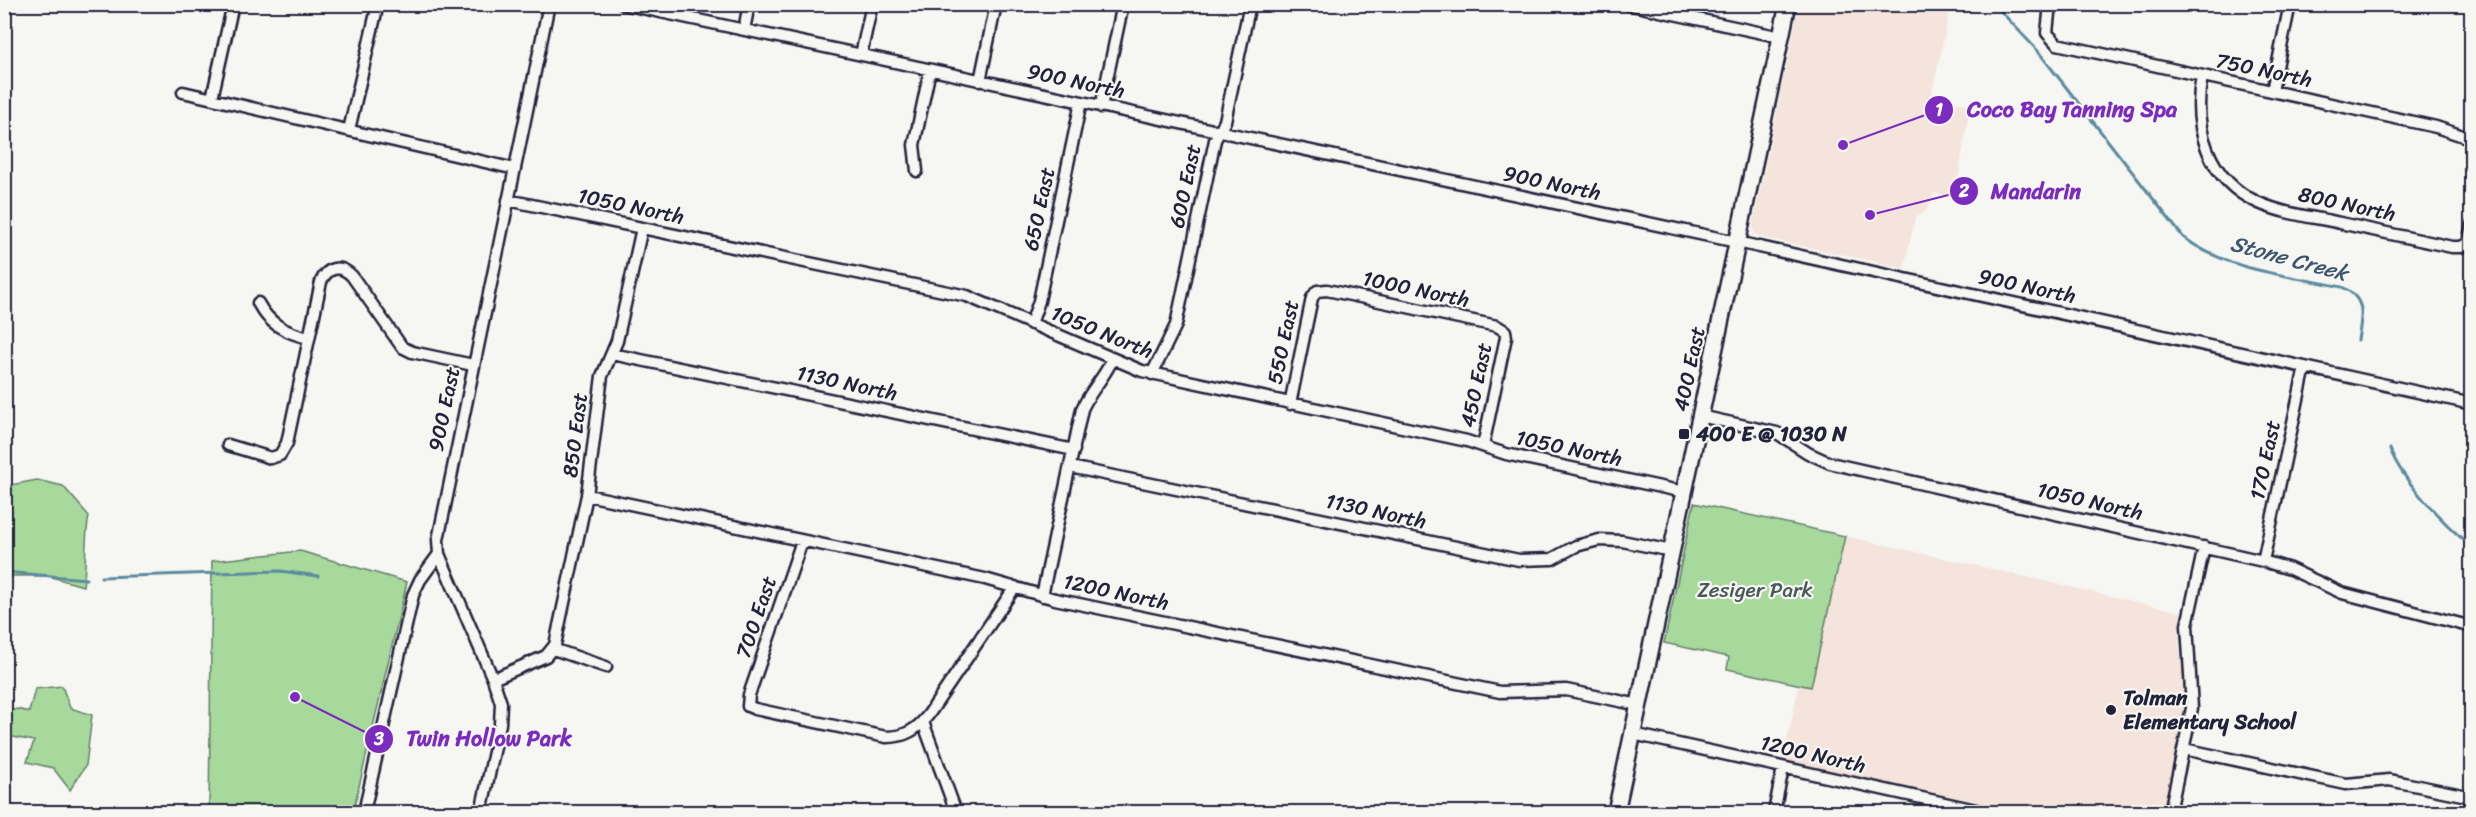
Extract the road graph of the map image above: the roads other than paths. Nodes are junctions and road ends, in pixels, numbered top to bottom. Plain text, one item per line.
1 (233, 4) edge
2 (378, 4) edge
3 (549, 4) edge
4 (623, 4) edge
5 (749, 4) edge
6 (872, 4) edge
7 (996, 4) edge
8 (1123, 4) edge
9 (1250, 4) edge
10 (1627, 4) edge
11 (1788, 4) edge
12 (2050, 4) edge
13 (2290, 4) edge
14 (744, 30) junction
15 (1781, 37) junction
16 (861, 55) junction
17 (930, 70) junction
18 (2202, 76) junction
19 (980, 81) junction
20 (2272, 91) junction
21 (183, 92) dead end
22 (212, 98) junction
23 (1081, 102) junction
24 (1101, 107) junction
25 (349, 130) junction
26 (1220, 132) junction
27 (2472, 139) edge
28 (515, 169) junction
29 (916, 171) dead end
30 (508, 200) junction
31 (2472, 225) edge
32 (642, 228) junction
33 (1737, 242) junction
34 (1317, 291) joint
35 (258, 303) dead end
36 (1031, 324) junction
37 (1505, 331) joint
38 (309, 338) junction
39 (612, 354) junction
40 (1112, 360) junction
41 (473, 365) junction
42 (2305, 367) junction
43 (1152, 374) junction
44 (1290, 404) junction
45 (2472, 404) edge
46 (1701, 416) junction
47 (228, 445) dead end
48 (1483, 446) junction
49 (1074, 450) junction
50 (1070, 466) junction
51 (1684, 492) junction
52 (587, 495) junction
53 (802, 541) junction
54 (2204, 547) junction
55 (1672, 551) junction
56 (439, 554) junction
57 (2263, 561) junction
58 (1015, 587) junction
59 (1042, 596) junction
60 (2472, 627) edge
61 (553, 649) junction
62 (606, 667) dead end
63 (493, 679) junction
64 (1639, 705) junction
65 (923, 722) junction
66 (1633, 734) junction
67 (2184, 749) junction
68 (1783, 768) junction
69 (2472, 798) edge
70 (364, 813) edge
71 (481, 813) edge
72 (956, 813) edge
73 (1616, 813) edge
74 (1774, 813) edge
75 (1985, 813) edge
76 (2170, 813) edge

1 - 22 street
2 - 25 street
3 - 28 street, 900 East
4 - 14 street, 900 North
5 - 14 street
6 - 16 street
7 - 19 street
8 - 24 street
9 - 26 street, 600 East
10 - 15 street
11 - 15 main road, 400 East
12 - 18 street, 750 North
13 - 20 street
14 - 16 street, 900 North
15 - 33 main road, 400 East
16 - 17 street, 900 North
17 - 19 street, 900 North
17 - 29 street
18 - 20 street, 750 North
18 - 31 street, 800 North
19 - 23 street, 900 North
20 - 27 street, 750 North
21 - 22 street
22 - 25 street
23 - 24 street, 900 North
23 - 36 street, 650 East
24 - 26 street, 900 North
25 - 28 street
26 - 33 street, 900 North
26 - 43 street, 600 East
28 - 30 street, 900 East
30 - 32 street, 1050 North
30 - 41 street, 900 East
32 - 36 street, 1050 North
32 - 39 street, 850 East
33 - 42 street, 900 North
33 - 46 main road, 400 East
34 - 37 street, 1000 North
34 - 44 street, 550 East
35 - 38 street
36 - 40 street, 1050 North
37 - 48 street, 450 East
38 - 41 street
38 - 47 street
39 - 49 street, 1130 North
39 - 52 street, 850 East
40 - 43 street, 1050 North
40 - 49 street
41 - 56 street, 900 East
42 - 45 street, 900 North
42 - 57 street, 170 East
43 - 44 street, 1050 North
44 - 48 street, 1050 North
46 - 51 main road, 400 East
46 - 54 street, 1050 North
48 - 51 street, 1050 North
49 - 50 street
50 - 55 street, 1130 North
50 - 59 street
51 - 55 main road, 400 East
52 - 53 street, 1200 North
52 - 61 street, 850 East
53 - 58 street, 1200 North
53 - 65 street, 700 East
54 - 57 street, 1050 North
54 - 67 street
55 - 64 main road, 400 East
56 - 63 street, 900 East
56 - 70 street
57 - 60 street, 1050 North
58 - 59 street, 1200 North
58 - 65 street
59 - 64 street, 1200 North
61 - 62 street
61 - 63 street
63 - 71 street, 900 East
64 - 66 main road, 400 East
65 - 72 street
66 - 68 street, 1200 North
66 - 73 main road, 400 East
67 - 69 street
67 - 76 street
68 - 74 street
68 - 75 street, 1200 North

